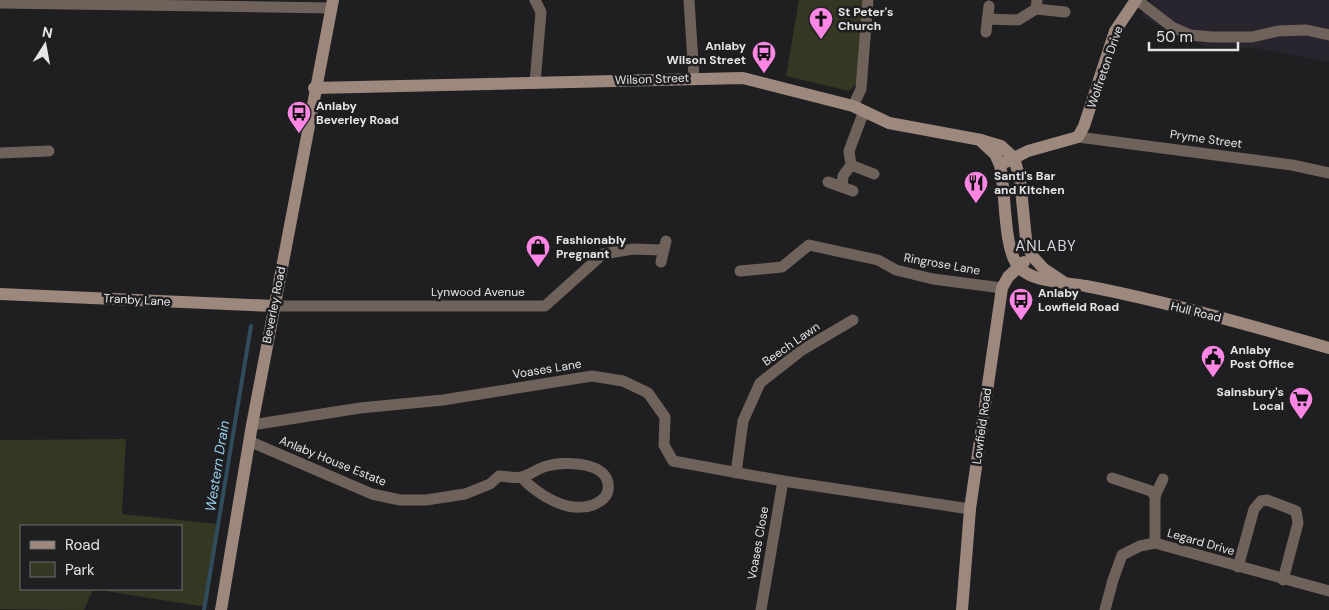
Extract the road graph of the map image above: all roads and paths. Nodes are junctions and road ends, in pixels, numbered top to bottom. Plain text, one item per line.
1 (535, 0) edge
2 (689, 0) edge
3 (868, 0) edge
4 (1136, 0) edge
5 (0, 4) edge
6 (332, 4) edge
7 (1037, 5) edge
8 (989, 6) dead end
9 (1065, 12) dead end
10 (987, 19) junction
11 (986, 32) dead end
12 (1329, 35) edge
13 (694, 78) junction
14 (535, 83) junction
15 (314, 88) junction
16 (858, 108) junction
17 (1078, 137) junction
18 (980, 140) junction
19 (49, 151) dead end
20 (0, 153) edge
21 (1014, 158) junction
22 (851, 165) junction
23 (1000, 165) junction
24 (1329, 173) edge
25 (874, 174) dead end
26 (828, 182) dead end
27 (663, 251) dead end
28 (1032, 256) junction
29 (1019, 266) junction
30 (740, 271) dead end
31 (1062, 281) junction
32 (1002, 288) junction
33 (0, 294) edge
34 (274, 306) junction
35 (853, 320) dead end
36 (1329, 348) edge
37 (252, 425) junction
38 (251, 442) junction
39 (736, 473) junction
40 (521, 477) junction
41 (1112, 478) dead end
42 (1163, 479) dead end
43 (783, 481) junction
44 (1155, 496) junction
45 (970, 509) junction
46 (1155, 543) junction
47 (1238, 567) junction
48 (1283, 580) junction
49 (1329, 591) edge
50 (221, 610) edge
51 (761, 610) edge
52 (962, 610) edge
53 (1105, 610) edge

1 - 14 street
2 - 13 street
3 - 16 street
4 - 12 street
4 - 17 street, Wolfreton Drive
5 - 6 street
6 - 15 street, Beverley Road
7 - 9 street
7 - 10 street
8 - 10 street
10 - 11 street
13 - 14 street, Wilson Street
13 - 16 street, Wilson Street
14 - 15 street, Wilson Street
15 - 34 street, Beverley Road
16 - 18 street, Wilson Street
16 - 22 street
17 - 21 street
17 - 24 street, Pryme Street
18 - 21 street, Wilson Street
18 - 23 street
19 - 20 street
21 - 23 street
21 - 28 street
22 - 25 street
22 - 26 street
23 - 29 street
27 - 34 street, Lynwood Avenue
28 - 29 street, Lowfield Road
28 - 31 street
29 - 31 street
29 - 32 street, Lowfield Road
30 - 32 street, Ringrose Lane
31 - 36 street, Hull Road
32 - 45 street, Lowfield Road
33 - 34 street, Tranby Lane
34 - 37 street, Beverley Road
35 - 39 street, Beech Lawn
37 - 38 street, Beverley Road
37 - 39 street, Voases Lane
38 - 40 street, Anlaby House Estate
38 - 50 street, Beverley Road
39 - 43 street, Voases Lane
40 - 40 street
41 - 44 street
42 - 44 street
43 - 45 street, Voases Lane
43 - 51 street, Voases Close
44 - 46 street
45 - 52 street, Lowfield Road
46 - 47 street, Legard Drive
46 - 53 street, Legard Drive
47 - 48 street, Legard Drive
47 - 48 street
48 - 49 street, Legard Drive

